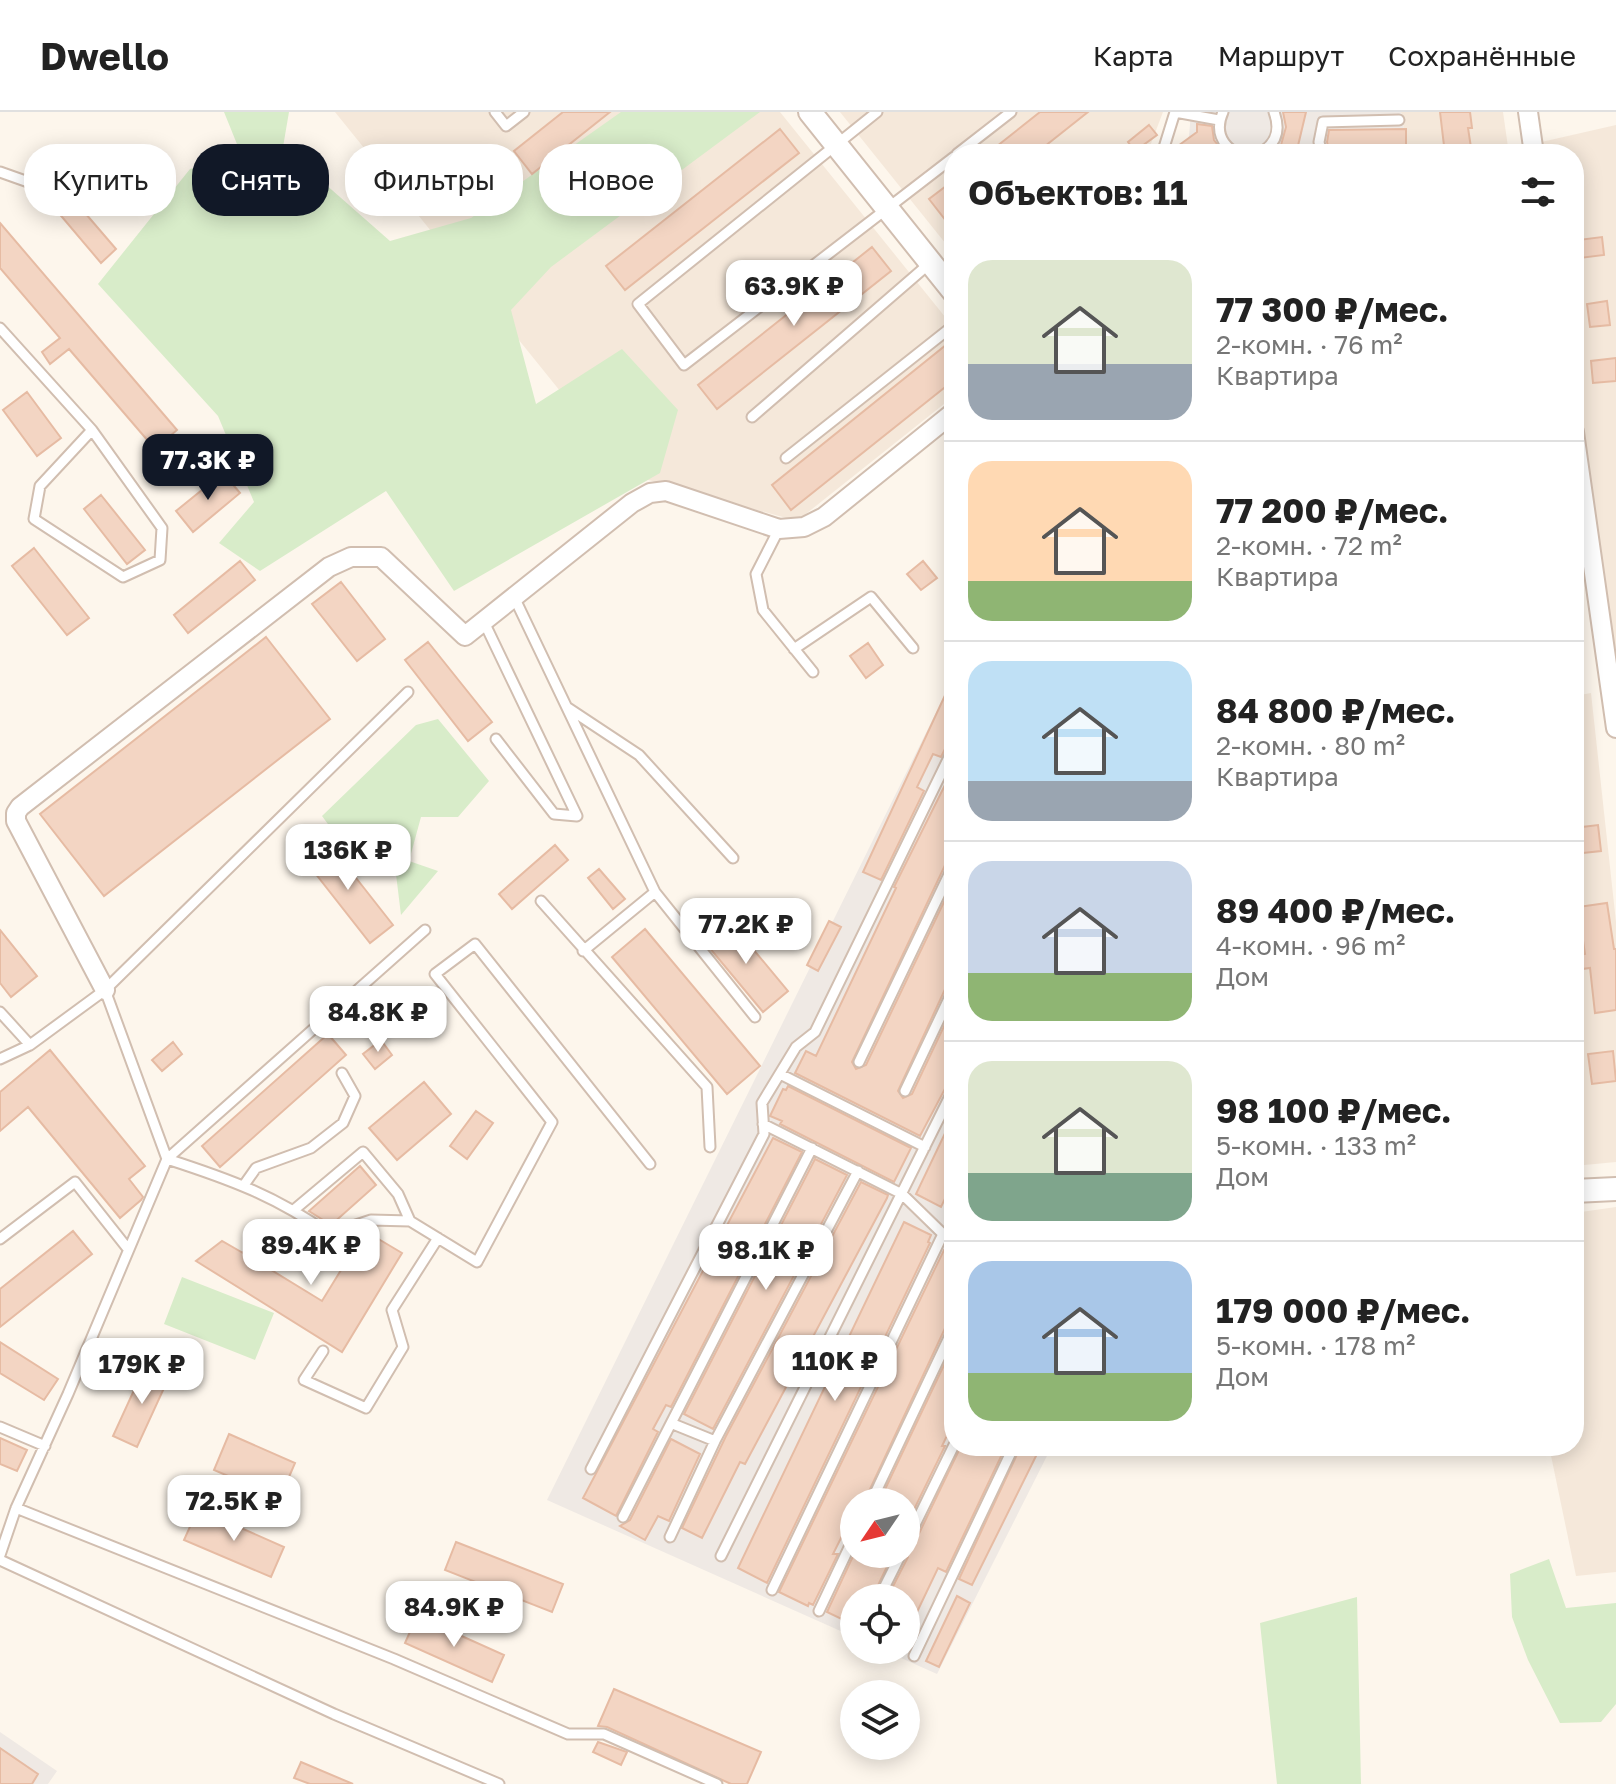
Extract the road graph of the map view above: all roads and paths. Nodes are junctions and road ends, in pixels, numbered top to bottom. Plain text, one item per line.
1 (495, 112) edge
2 (524, 112) edge
3 (810, 112) edge
4 (877, 112) edge
5 (1011, 112) edge
6 (1274, 112) edge
7 (1528, 112) edge
8 (1221, 116) edge
9 (1399, 120) dead end
10 (836, 144) junction
11 (970, 144) edge
12 (1165, 144) edge
13 (1226, 144) edge
14 (1272, 144) edge
15 (1320, 144) edge
16 (1533, 144) edge
17 (944, 165) edge
18 (0, 172) edge
19 (24, 180) edge
20 (888, 209) junction
21 (930, 263) junction
22 (944, 280) edge
23 (0, 328) edge
24 (944, 333) edge
25 (752, 417) dead end
26 (944, 420) edge
27 (92, 430) junction
28 (786, 458) dead end
29 (1584, 502) edge
30 (779, 529) junction
31 (515, 599) junction
32 (484, 622) junction
33 (913, 648) dead end
34 (794, 649) junction
35 (813, 672) dead end
36 (408, 692) dead end
37 (566, 707) junction
38 (1616, 728) edge
39 (496, 739) dead end
40 (944, 768) edge
41 (733, 858) dead end
42 (944, 885) edge
43 (655, 892) junction
44 (541, 901) dead end
45 (425, 930) dead end
46 (583, 951) junction
47 (105, 990) junction
48 (944, 1009) edge
49 (0, 1012) edge
50 (755, 1017) dead end
51 (30, 1045) junction
52 (0, 1059) edge
53 (859, 1062) dead end
54 (342, 1073) dead end
55 (780, 1074) junction
56 (905, 1091) dead end
57 (944, 1108) edge
58 (763, 1124) junction
59 (710, 1147) dead end
60 (925, 1147) junction
61 (812, 1148) junction
62 (167, 1159) junction
63 (650, 1164) dead end
64 (858, 1171) junction
65 (244, 1185) junction
66 (1616, 1189) edge
67 (1584, 1191) edge
68 (902, 1194) junction
69 (295, 1209) junction
70 (410, 1221) junction
71 (943, 1234) joint
72 (438, 1238) junction
73 (0, 1239) edge
74 (128, 1249) junction
75 (944, 1348) edge
76 (323, 1351) dead end
77 (673, 1424) junction
78 (0, 1427) edge
79 (715, 1441) junction
80 (45, 1446) junction
81 (949, 1456) edge
82 (1009, 1456) edge
83 (591, 1469) dead end
84 (878, 1488) edge
85 (16, 1508) junction
86 (920, 1514) edge
87 (623, 1517) dead end
88 (670, 1537) dead end
89 (721, 1556) dead end
90 (0, 1557) edge
91 (840, 1567) edge
92 (772, 1590) dead end
93 (819, 1611) dead end
94 (920, 1643) edge
95 (499, 1784) edge
96 (717, 1784) edge

1 - 2 lane
3 - 10 street
4 - 10 lane
5 - 11 lane
6 - 14 lane
7 - 16 street
8 - 12 lane
8 - 13 lane
9 - 15 lane
10 - 20 street
10 - 20 lane
17 - 20 lane
18 - 19 lane
20 - 21 street
21 - 22 street
21 - 25 lane
23 - 27 lane
24 - 28 lane
26 - 30 street
27 - 27 lane
29 - 38 street
30 - 31 street
30 - 34 lane
31 - 32 street
31 - 37 lane
32 - 39 lane
32 - 47 street
33 - 34 lane
34 - 35 lane
36 - 47 lane
37 - 41 lane
37 - 43 lane
40 - 55 lane
42 - 53 lane
43 - 46 lane
43 - 50 lane
44 - 46 lane
45 - 62 lane
46 - 59 lane
47 - 51 lane
47 - 62 lane
48 - 56 lane
49 - 51 lane
51 - 52 lane
54 - 65 lane
55 - 58 lane
55 - 60 lane
57 - 60 lane
58 - 61 lane
58 - 83 lane
60 - 68 lane
61 - 64 lane
61 - 77 lane
62 - 65 lane
62 - 74 lane
63 - 72 lane
64 - 68 lane
64 - 79 lane
65 - 69 lane
66 - 67 street
68 - 71 lane
68 - 89 lane
69 - 70 lane
69 - 70 lane
70 - 72 lane
71 - 92 lane
72 - 76 lane
73 - 74 lane
74 - 80 lane
75 - 84 lane
77 - 79 lane
77 - 87 lane
78 - 80 lane
79 - 88 lane
80 - 85 lane
81 - 86 lane
82 - 94 lane
85 - 90 lane
85 - 96 lane
90 - 95 lane
91 - 93 lane

